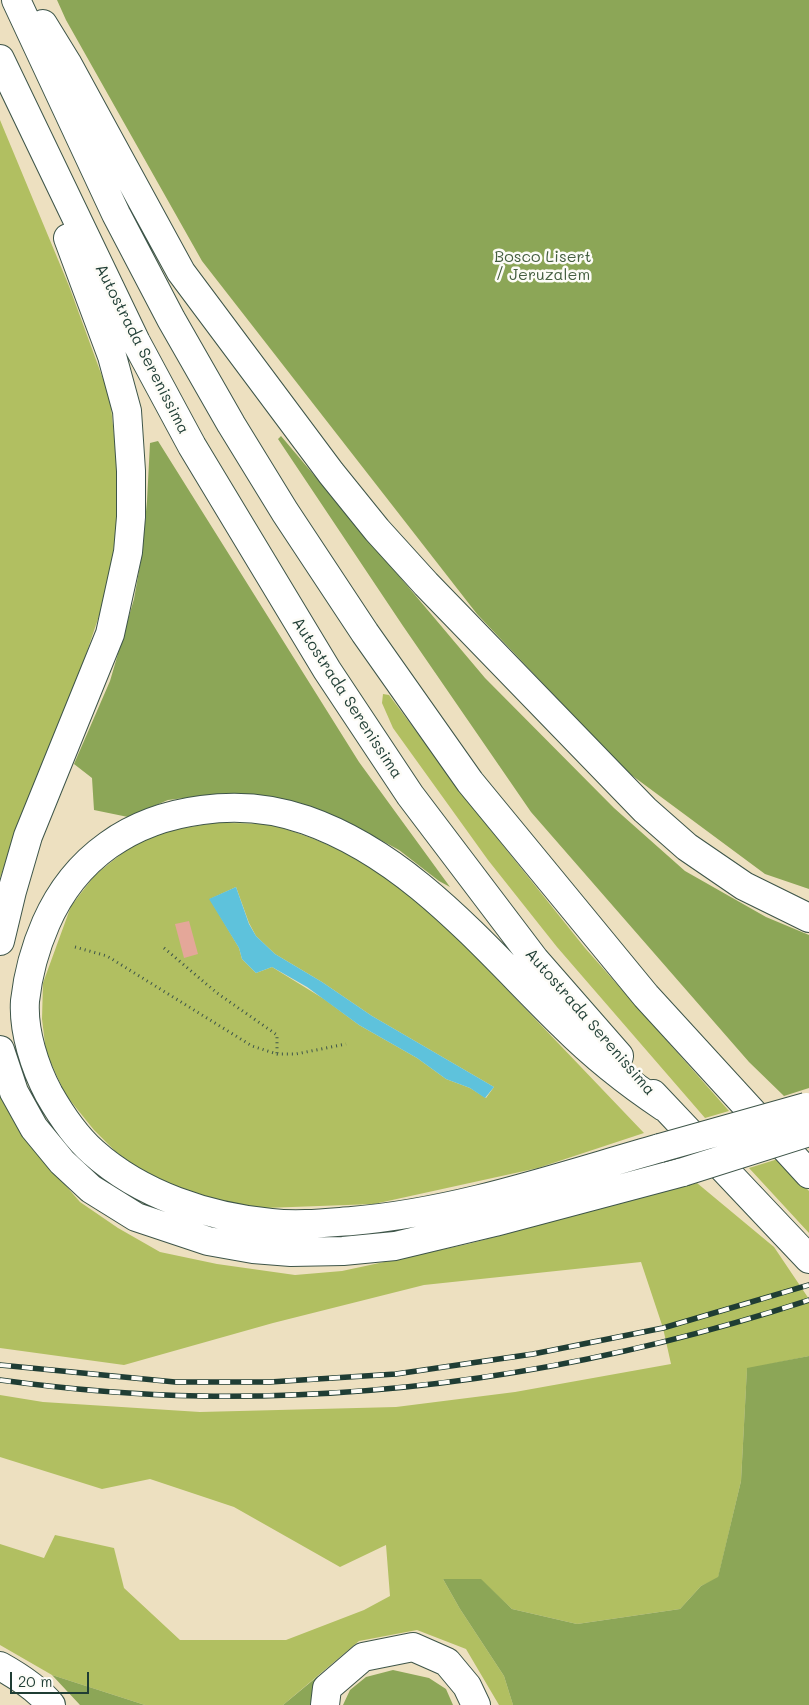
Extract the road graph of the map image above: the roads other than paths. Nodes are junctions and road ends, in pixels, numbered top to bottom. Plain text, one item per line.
1 (16, 0) edge
2 (28, 0) edge
3 (0, 59) edge
4 (28, 121) junction
5 (809, 918) edge
6 (0, 940) edge
7 (0, 1050) edge
8 (664, 1107) junction
9 (808, 1115) edge
10 (809, 1174) edge
11 (809, 1259) edge
12 (0, 1666) edge
13 (52, 1705) edge
14 (325, 1705) edge
15 (476, 1705) edge

1 - 10 main road
2 - 5 main road
3 - 4 main road, Autostrada Serenissima
4 - 6 main road
4 - 8 main road, Autostrada Serenissima
7 - 9 main road, bridge
8 - 9 main road, bridge
8 - 11 main road, Autostrada Serenissima
12 - 13 main road
14 - 15 main road

